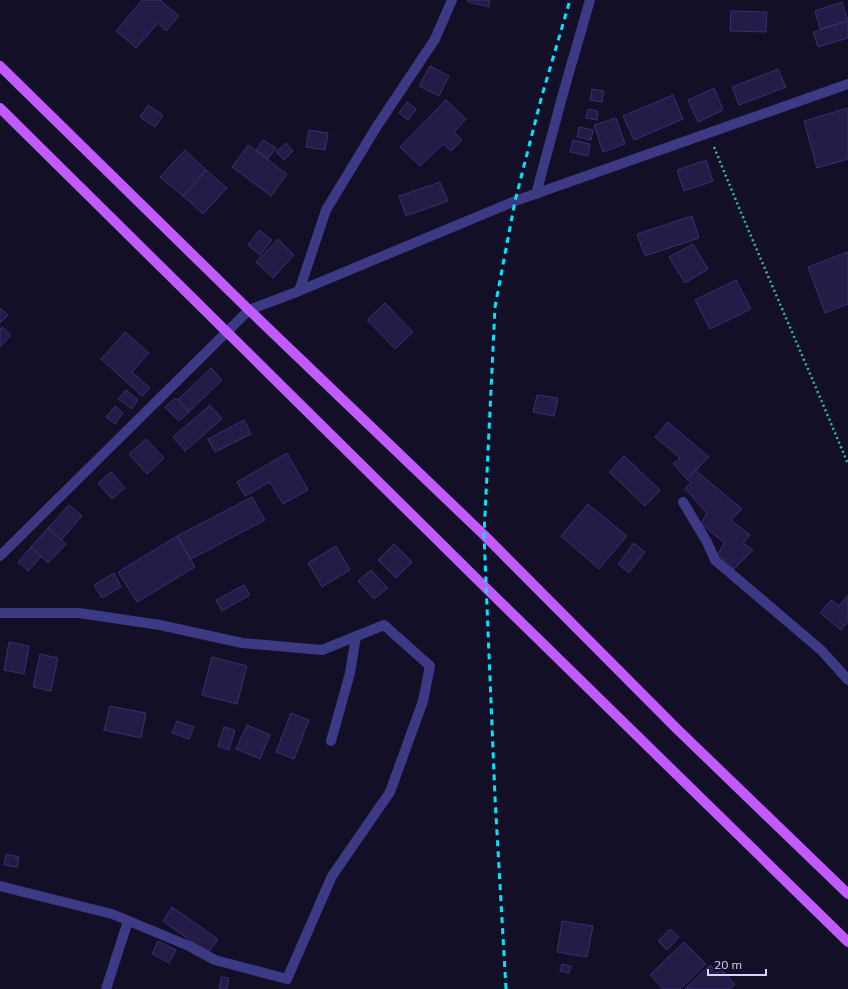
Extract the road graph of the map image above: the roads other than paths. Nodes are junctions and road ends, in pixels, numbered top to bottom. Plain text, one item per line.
1 (452, 0) edge
2 (590, 0) edge
3 (0, 66) edge
4 (848, 84) edge
5 (0, 108) edge
6 (536, 194) junction
7 (299, 290) junction
8 (249, 310) junction
9 (227, 332) junction
10 (683, 502) dead end
11 (0, 556) edge
12 (0, 613) edge
13 (356, 636) junction
14 (848, 680) edge
15 (331, 741) dead end
16 (0, 886) edge
17 (848, 893) edge
18 (128, 921) junction
19 (848, 942) edge
20 (106, 989) edge

1 - 7 street
2 - 6 street
3 - 8 main road
4 - 6 street
5 - 9 main road
6 - 7 street
7 - 8 street
8 - 9 street
8 - 17 main road
9 - 11 street
9 - 19 main road
10 - 14 street
12 - 13 street
13 - 15 street
13 - 18 street
16 - 18 street
18 - 20 street

